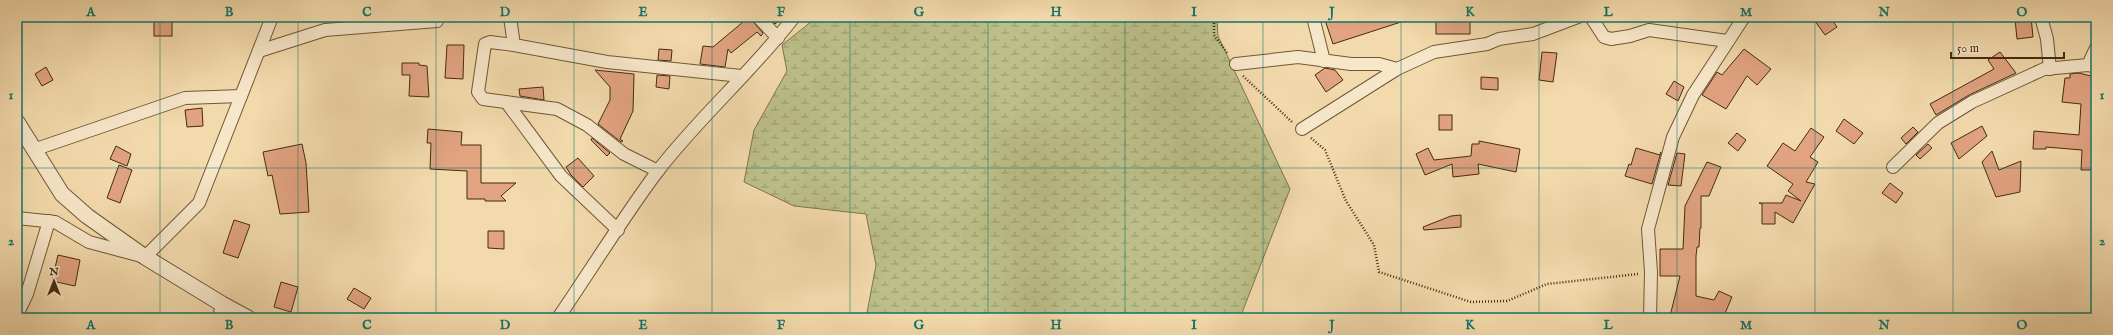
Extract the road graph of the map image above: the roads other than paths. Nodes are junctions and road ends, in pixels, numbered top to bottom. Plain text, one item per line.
1 (272, 17) edge
2 (436, 17) edge
3 (510, 17) edge
4 (758, 17) edge
5 (794, 17) edge
6 (1313, 17) edge
7 (1578, 17) edge
8 (1591, 17) edge
9 (1744, 17) edge
10 (2041, 17) edge
11 (778, 38) junction
12 (1727, 41) junction
13 (514, 45) junction
14 (2096, 48) edge
15 (259, 51) junction
16 (1324, 61) junction
17 (1236, 64) road end
18 (2092, 66) edge
19 (1398, 69) junction
20 (2050, 69) junction
21 (741, 76) junction
22 (241, 96) junction
23 (507, 103) junction
24 (17, 122) edge
25 (1302, 129) road end
26 (33, 150) junction
27 (1893, 167) dead end
28 (658, 171) junction
29 (17, 218) edge
30 (49, 221) junction
31 (618, 230) junction
32 (145, 257) junction
33 (220, 311) edge
34 (17, 315) edge
35 (248, 318) edge
36 (558, 318) edge
37 (1650, 318) edge

1 - 15 street
2 - 15 street
3 - 13 street
4 - 11 street
5 - 11 street
6 - 16 street
7 - 19 street
8 - 12 street
9 - 12 street
10 - 20 street
11 - 21 street
12 - 37 street
13 - 21 street
13 - 23 street
14 - 18 street
15 - 22 street
16 - 17 street
16 - 19 street
18 - 20 street
19 - 25 street
20 - 27 street
21 - 28 street
22 - 26 street
22 - 32 street
23 - 28 street
23 - 31 street
24 - 26 street
26 - 32 street
28 - 31 street
29 - 30 street
30 - 32 street
30 - 34 street
31 - 36 street
32 - 33 street
33 - 35 street

